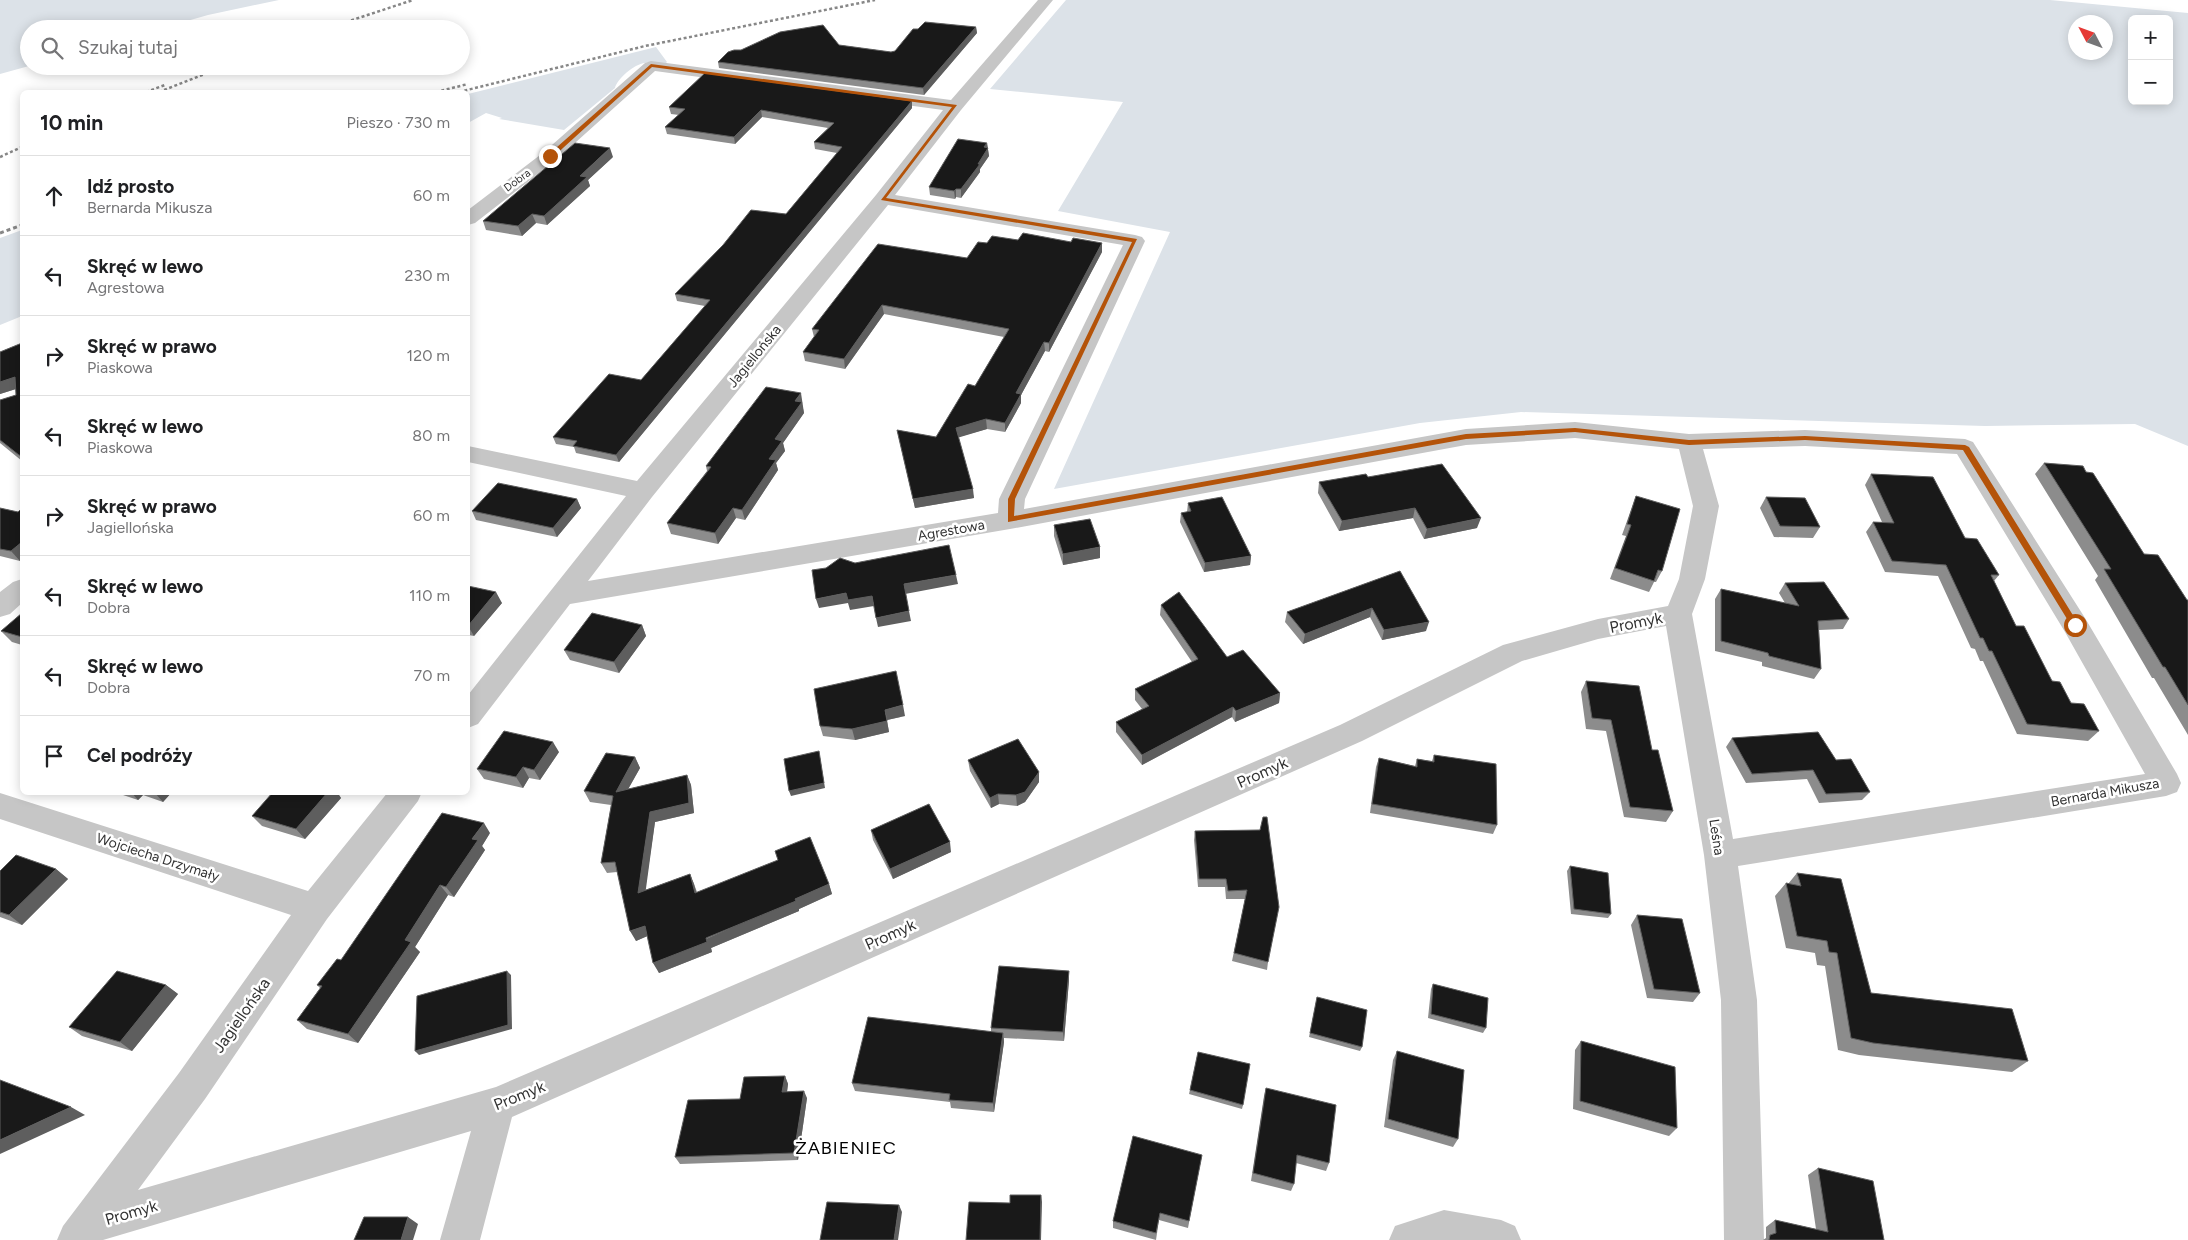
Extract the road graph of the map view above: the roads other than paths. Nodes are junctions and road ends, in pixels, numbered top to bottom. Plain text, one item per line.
1 (1046, 0) edge
2 (955, 106) junction
3 (883, 199) junction
4 (470, 217) edge
5 (1689, 442) junction
6 (1965, 447) joint
7 (470, 454) edge
8 (644, 491) junction
9 (1010, 520) junction
10 (20, 591) edge
11 (564, 596) junction
12 (0, 608) edge
13 (1678, 614) junction
14 (470, 714) edge
15 (405, 795) edge
16 (0, 806) edge
17 (1720, 854) junction
18 (315, 908) junction
19 (497, 1105) junction
20 (83, 1232) edge
21 (460, 1240) edge
22 (1409, 1240) edge
23 (1501, 1240) edge
24 (1744, 1240) edge

1 - 2 street, Jagiellońska
2 - 3 street, Jagiellońska
2 - 4 street, Dobra
3 - 8 street, Jagiellońska
3 - 9 street
5 - 6 street, Agrestowa
5 - 9 street, Agrestowa
5 - 13 street
6 - 17 street, Bernarda Mikusza
7 - 8 street
8 - 11 street, Jagiellońska
9 - 11 street, Agrestowa
10 - 12 street
11 - 14 street, Jagiellońska
13 - 17 street, Leśna
13 - 19 street, Promyk
15 - 18 street, Jagiellońska
16 - 18 street, Wojciecha Drzymały
17 - 24 street, Leśna
18 - 20 street, Jagiellońska
19 - 20 street, Promyk
19 - 21 street
22 - 23 street

